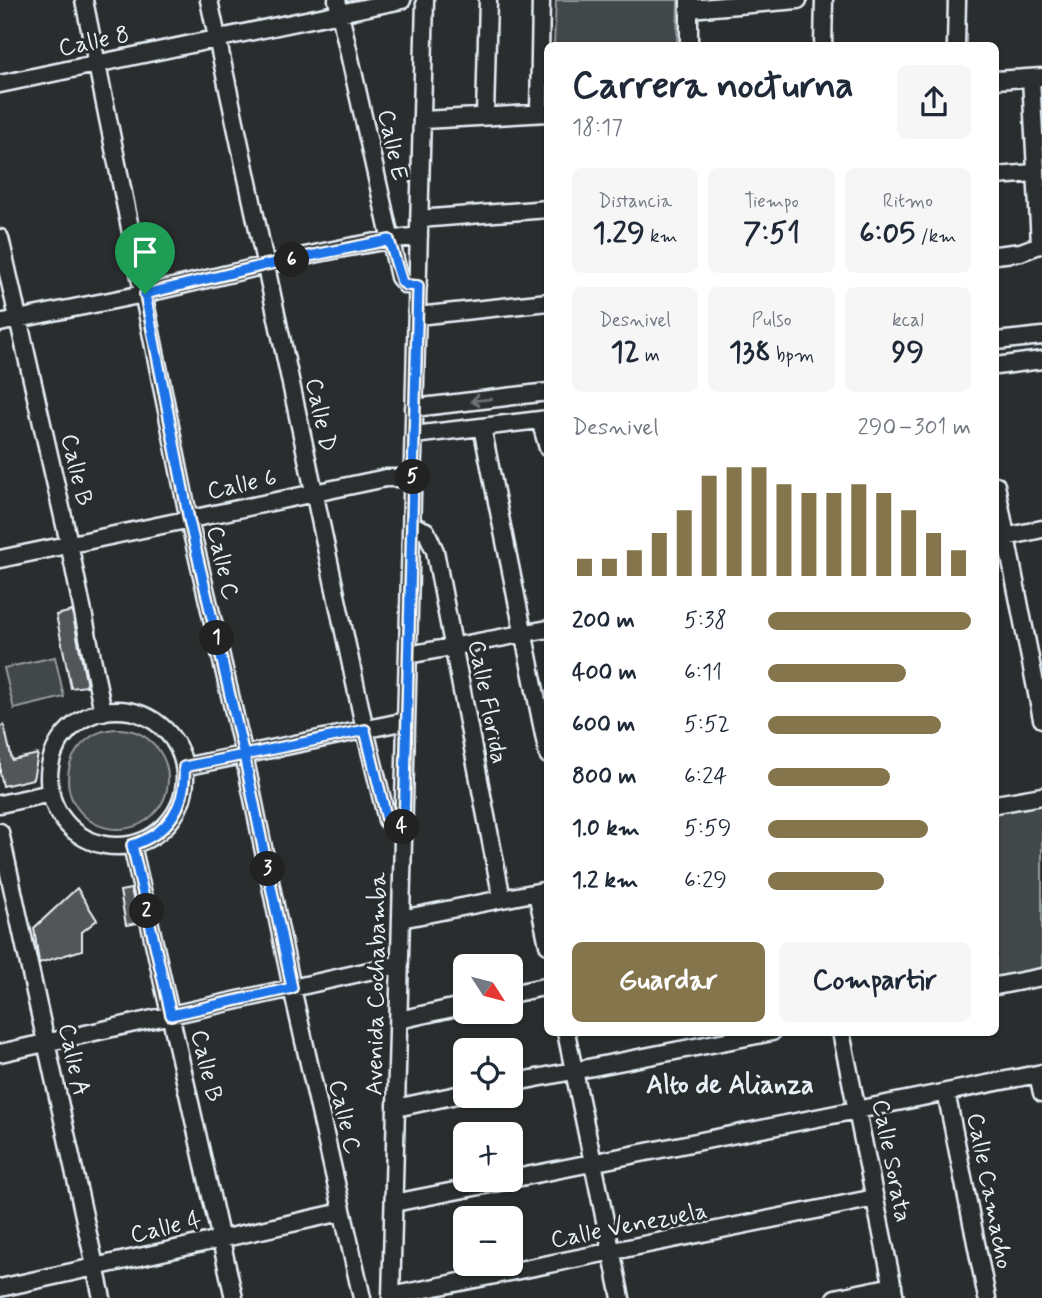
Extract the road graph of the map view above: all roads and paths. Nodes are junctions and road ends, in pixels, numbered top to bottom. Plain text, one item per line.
1 (84, 0) edge
2 (209, 0) edge
3 (402, 0) edge
4 (425, 0) edge
5 (488, 0) edge
6 (541, 0) edge
7 (798, 0) edge
8 (824, 0) edge
9 (957, 0) edge
10 (689, 5) edge
11 (339, 7) edge
12 (218, 40) junction
13 (689, 42) edge
14 (823, 42) edge
15 (957, 42) edge
16 (98, 64) junction
17 (1036, 77) edge
18 (999, 80) edge
19 (0, 84) edge
20 (543, 113) edge
21 (485, 116) junction
22 (423, 120) junction
23 (1034, 173) junction
24 (999, 176) edge
25 (544, 209) edge
26 (419, 219) junction
27 (419, 236) junction
28 (0, 238) edge
29 (389, 240) junction
30 (1041, 244) edge
31 (999, 255) edge
32 (265, 265) junction
33 (418, 286) junction
34 (145, 294) junction
35 (544, 302) edge
36 (417, 316) junction
37 (18, 319) junction
38 (0, 323) edge
39 (1042, 336) edge
40 (999, 341) edge
41 (1042, 360) edge
42 (999, 366) edge
43 (544, 392) edge
44 (415, 408) junction
45 (544, 420) edge
46 (482, 427) junction
47 (414, 435) junction
48 (413, 478) junction
49 (314, 493) junction
50 (999, 517) edge
51 (189, 520) junction
52 (412, 525) junction
53 (1042, 529) edge
54 (1001, 538) edge
55 (69, 544) junction
56 (0, 559) edge
57 (544, 630) edge
58 (522, 634) junction
59 (454, 648) junction
60 (408, 655) junction
61 (103, 712) junction
62 (1042, 719) edge
63 (406, 721) junction
64 (365, 730) junction
65 (544, 736) edge
66 (244, 755) junction
67 (184, 767) junction
68 (51, 793) junction
69 (1042, 796) edge
70 (999, 803) edge
71 (0, 804) edge
72 (404, 827) junction
73 (0, 832) edge
74 (132, 845) junction
75 (542, 891) edge
76 (502, 899) junction
77 (544, 909) edge
78 (401, 919) junction
79 (400, 964) junction
80 (1042, 977) edge
81 (999, 985) edge
82 (544, 987) edge
83 (292, 988) junction
84 (523, 992) edge
85 (453, 1008) edge
86 (171, 1015) junction
87 (399, 1020) junction
88 (567, 1036) edge
89 (750, 1036) edge
90 (842, 1036) edge
91 (46, 1042) junction
92 (0, 1053) edge
93 (573, 1069) junction
94 (1040, 1073) edge
95 (523, 1080) edge
96 (946, 1092) junction
97 (1042, 1093) edge
98 (453, 1096) edge
99 (396, 1108) junction
100 (857, 1110) junction
101 (592, 1163) junction
102 (523, 1177) edge
103 (453, 1191) edge
104 (875, 1198) junction
105 (394, 1203) junction
106 (342, 1212) junction
107 (222, 1239) junction
108 (612, 1253) junction
109 (95, 1267) junction
110 (0, 1288) edge
111 (894, 1292) edge
112 (391, 1297) edge
113 (102, 1298) edge
114 (234, 1298) edge
115 (362, 1298) edge
116 (621, 1298) edge
117 (835, 1298) edge
118 (987, 1298) edge

1 - 16 street, Calle C
2 - 12 street, Calle D
3 - 11 street, Calle 8
4 - 22 street, Avenida Cochabamba
5 - 21 street
6 - 20 street
7 - 10 street
8 - 14 street
9 - 15 street
10 - 13 street
11 - 12 street, Calle 8
11 - 29 street, Calle E
12 - 16 street, Calle 8
12 - 32 street, Calle D
16 - 19 street, Calle 8
16 - 34 street, Calle C
17 - 18 street
17 - 23 street
20 - 21 street
21 - 22 street
22 - 26 street, Avenida Cochabamba
23 - 24 street
23 - 30 street
25 - 26 street
26 - 27 street, Avenida Cochabamba
27 - 29 street
27 - 33 street, Avenida Cochabamba
28 - 37 street, Calle B
29 - 32 street
29 - 33 street, Calle E
30 - 31 street
32 - 34 street
32 - 49 street, Calle D
33 - 36 street, Avenida Cochabamba
34 - 37 street
34 - 51 street, Calle C
35 - 36 street
36 - 44 street, Avenida Cochabamba
37 - 38 street
37 - 55 street, Calle B
39 - 40 street
41 - 42 street
43 -> 44 street
44 - 47 street, Avenida Cochabamba
45 - 46 street
46 - 47 street
46 - 58 street
47 - 48 street, Avenida Cochabamba
48 - 49 street, Calle 6
48 - 52 street, Avenida Cochabamba
49 - 51 street, Calle 6
49 - 64 street, Calle D
50 - 54 street
51 - 55 street, Calle 6
51 - 66 street, Calle C
52 - 59 street, Calle Florida
52 - 60 street, Avenida Cochabamba
53 - 54 street
54 - 62 street
55 - 56 street, Calle 6
55 - 61 street, Calle B
57 - 58 street
58 - 59 street
58 - 65 street
59 - 60 street
59 - 76 street, Calle Florida
60 - 63 street, Avenida Cochabamba
61 - 67 street
61 - 68 street
63 - 64 street
63 - 72 street, Avenida Cochabamba
64 - 66 street
64 - 72 street, Calle D
66 - 67 street
66 - 83 street, Calle C
67 - 74 street
68 - 71 street
68 - 74 street
69 - 70 street
72 - 78 street, Avenida Cochabamba
73 - 91 street, Calle A
74 - 86 street, Calle B
75 - 76 street
75 - 77 street
76 - 78 street
78 - 79 street, Avenida Cochabamba
79 - 83 street
79 - 87 street, Avenida Cochabamba
80 - 81 street
82 - 84 street
83 - 86 street
83 - 106 street, Calle C
85 - 87 street
86 - 91 street
86 - 107 street, Calle B
87 - 99 street, Avenida Cochabamba
88 - 93 street
89 - 93 street
90 - 100 street, Calle Sorata
91 - 92 street
91 - 109 street, Calle A
93 - 95 street
93 - 101 street
94 - 96 street
94 - 97 street
96 - 100 street
96 - 118 street, Calle Camacho
98 - 99 street
99 - 105 street, Avenida Cochabamba
100 - 101 street
100 - 104 street, Calle Sorata
101 - 102 street
101 - 108 street
103 - 105 street
104 - 108 street, Calle Venezuela
104 - 111 street, Calle Sorata
105 - 112 street, Avenida Cochabamba
106 - 107 street, Calle 4
106 - 115 street, Calle C
107 - 109 street, Calle 4
107 - 114 street, Calle B
108 - 112 street, Calle Venezuela
108 - 116 street
109 - 110 street, Calle 4
109 - 113 street, Calle A
111 - 117 street

